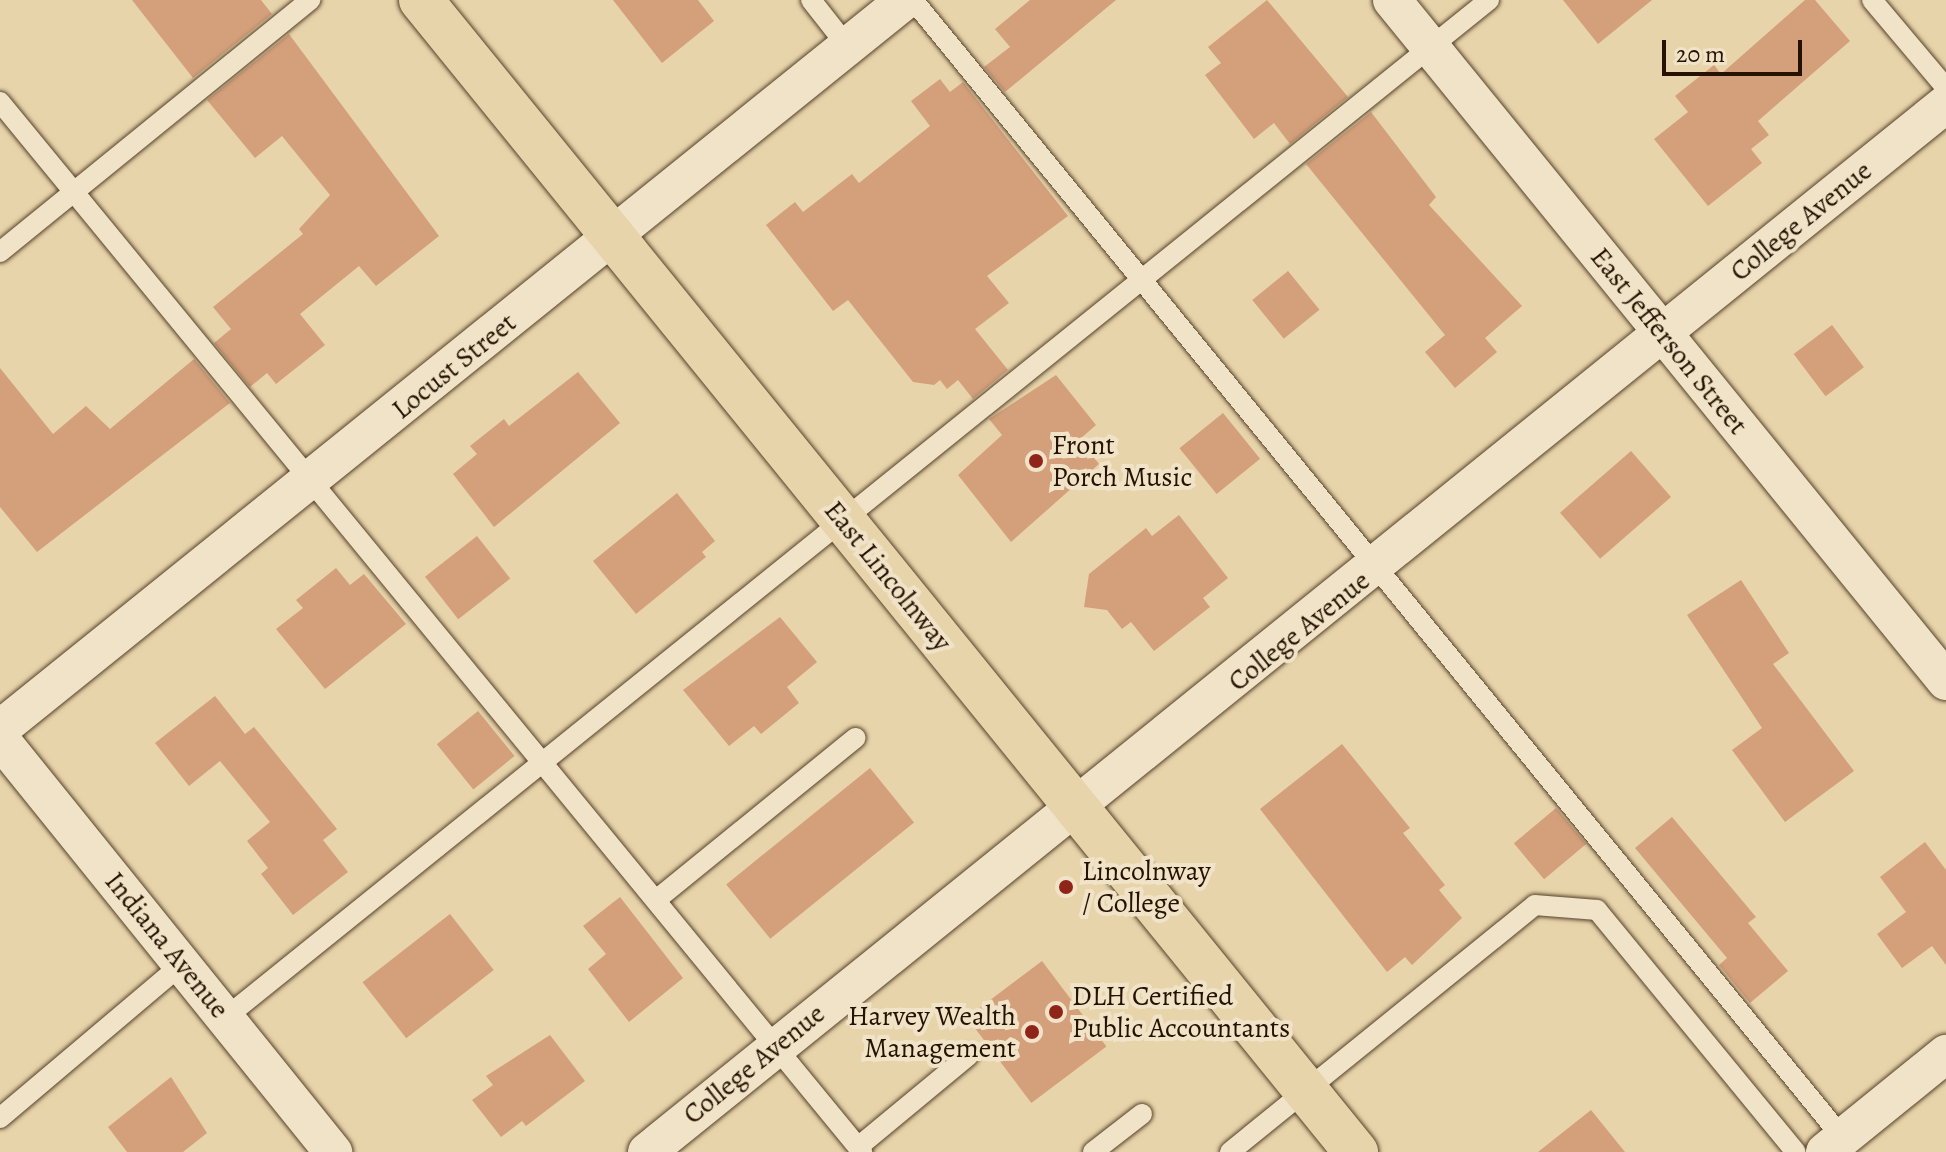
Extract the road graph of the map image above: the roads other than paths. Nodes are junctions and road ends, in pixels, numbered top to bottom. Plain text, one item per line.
1 (310, 0) edge
2 (421, 0) edge
3 (811, 0) edge
4 (905, 0) edge
5 (913, 0) edge
6 (1392, 0) edge
7 (1489, 0) edge
8 (1872, 0) edge
9 (848, 47) junction
10 (1430, 47) junction
11 (1946, 88) edge
12 (0, 102) edge
13 (1946, 104) edge
14 (73, 191) junction
15 (614, 238) junction
16 (0, 252) edge
17 (1145, 278) junction
18 (1663, 334) junction
19 (309, 482) junction
20 (843, 521) junction
21 (1376, 570) junction
22 (1946, 681) edge
23 (0, 729) edge
24 (855, 738) dead end
25 (0, 739) edge
26 (542, 763) junction
27 (1077, 808) junction
28 (656, 900) junction
29 (182, 964) junction
30 (225, 1018) junction
31 (776, 1045) junction
32 (1946, 1054) edge
33 (968, 1056) dead end
34 (1306, 1090) junction
35 (1142, 1114) dead end
36 (0, 1118) edge
37 (1841, 1147) edge
38 (860, 1150) edge
39 (333, 1152) edge
40 (647, 1152) edge
41 (1093, 1152) edge
42 (1230, 1152) edge
43 (1356, 1152) edge
44 (1796, 1152) edge

1 - 14 lane
2 - 15 main road, East Lincolnway
3 - 9 lane
4 - 9 street, Locust Street
5 - 17 lane
6 - 10 street, East Jefferson Street
7 - 10 lane
8 - 11 lane
9 - 15 street, Locust Street
10 - 17 lane
10 - 18 street, East Jefferson Street
12 - 14 lane
13 - 18 street, College Avenue
14 - 16 lane
14 - 19 lane
15 - 19 street, Locust Street
15 - 20 main road, East Lincolnway
17 - 20 lane
17 - 21 lane
18 - 21 street, College Avenue
18 - 22 street, East Jefferson Street
19 - 23 street, Locust Street
19 - 26 lane
20 - 26 lane
20 - 27 main road, East Lincolnway
21 - 27 street, College Avenue
21 - 37 lane
24 - 28 lane
25 - 29 street, Indiana Avenue
26 - 28 lane
26 - 30 lane
27 - 31 street, College Avenue
27 - 34 main road, East Lincolnway
28 - 31 lane
29 - 30 street, Indiana Avenue
29 - 36 lane
30 - 39 street, Indiana Avenue
31 - 38 lane
31 - 40 street, College Avenue
32 - 37 street
33 - 38 lane
34 - 42 lane
34 - 43 main road, East Lincolnway
34 - 44 lane
35 - 41 lane

